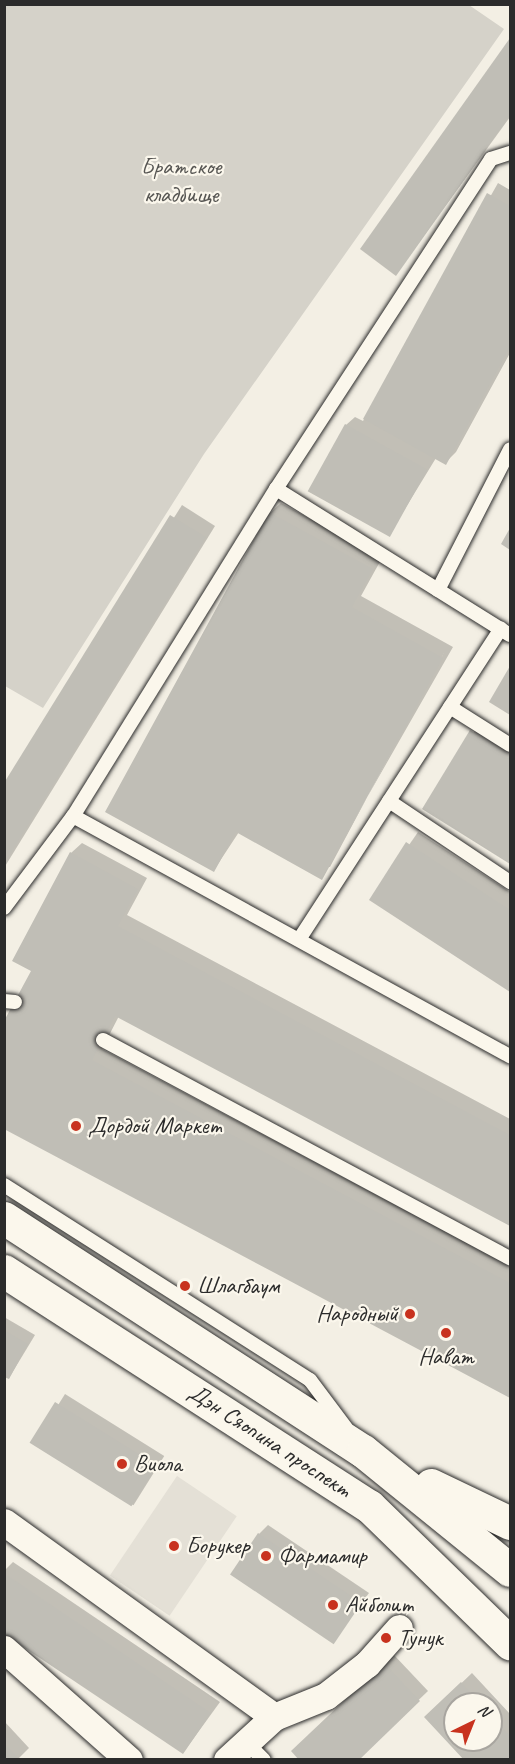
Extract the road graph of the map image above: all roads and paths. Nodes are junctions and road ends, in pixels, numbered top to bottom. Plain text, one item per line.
1 (510, 153) edge
2 (510, 449) edge
3 (276, 489) junction
4 (438, 590) junction
5 (506, 632) edge
6 (450, 707) junction
7 (510, 745) edge
8 (389, 801) junction
9 (73, 816) junction
10 (510, 882) edge
11 (4, 908) edge
12 (300, 938) junction
13 (103, 1040) dead end
14 (510, 1056) edge
15 (4, 1185) edge
16 (4, 1218) edge
17 (510, 1258) edge
18 (4, 1271) edge
19 (363, 1451) junction
20 (4, 1522) edge
21 (510, 1523) edge
22 (510, 1570) edge
23 (399, 1628) dead end
24 (510, 1643) edge
25 (4, 1649) edge
26 (274, 1717) junction
27 (246, 1754) edge
28 (129, 1760) edge

1 - 3 lane
2 - 4 lane
3 - 4 lane
3 - 9 lane
4 - 5 lane
5 - 6 lane
6 - 7 lane
6 - 8 lane
8 - 10 lane
8 - 12 lane
9 - 11 lane
9 - 12 lane
12 - 14 lane
13 - 17 lane
15 - 19 lane
16 - 19 main road, Дэн Сяопина проспект
18 - 24 main road, Дэн Сяопина проспект
19 - 21 main road
19 - 22 main road, Дэн Сяопина проспект
20 - 26 street
23 - 26 street
25 - 28 street
26 - 27 street

